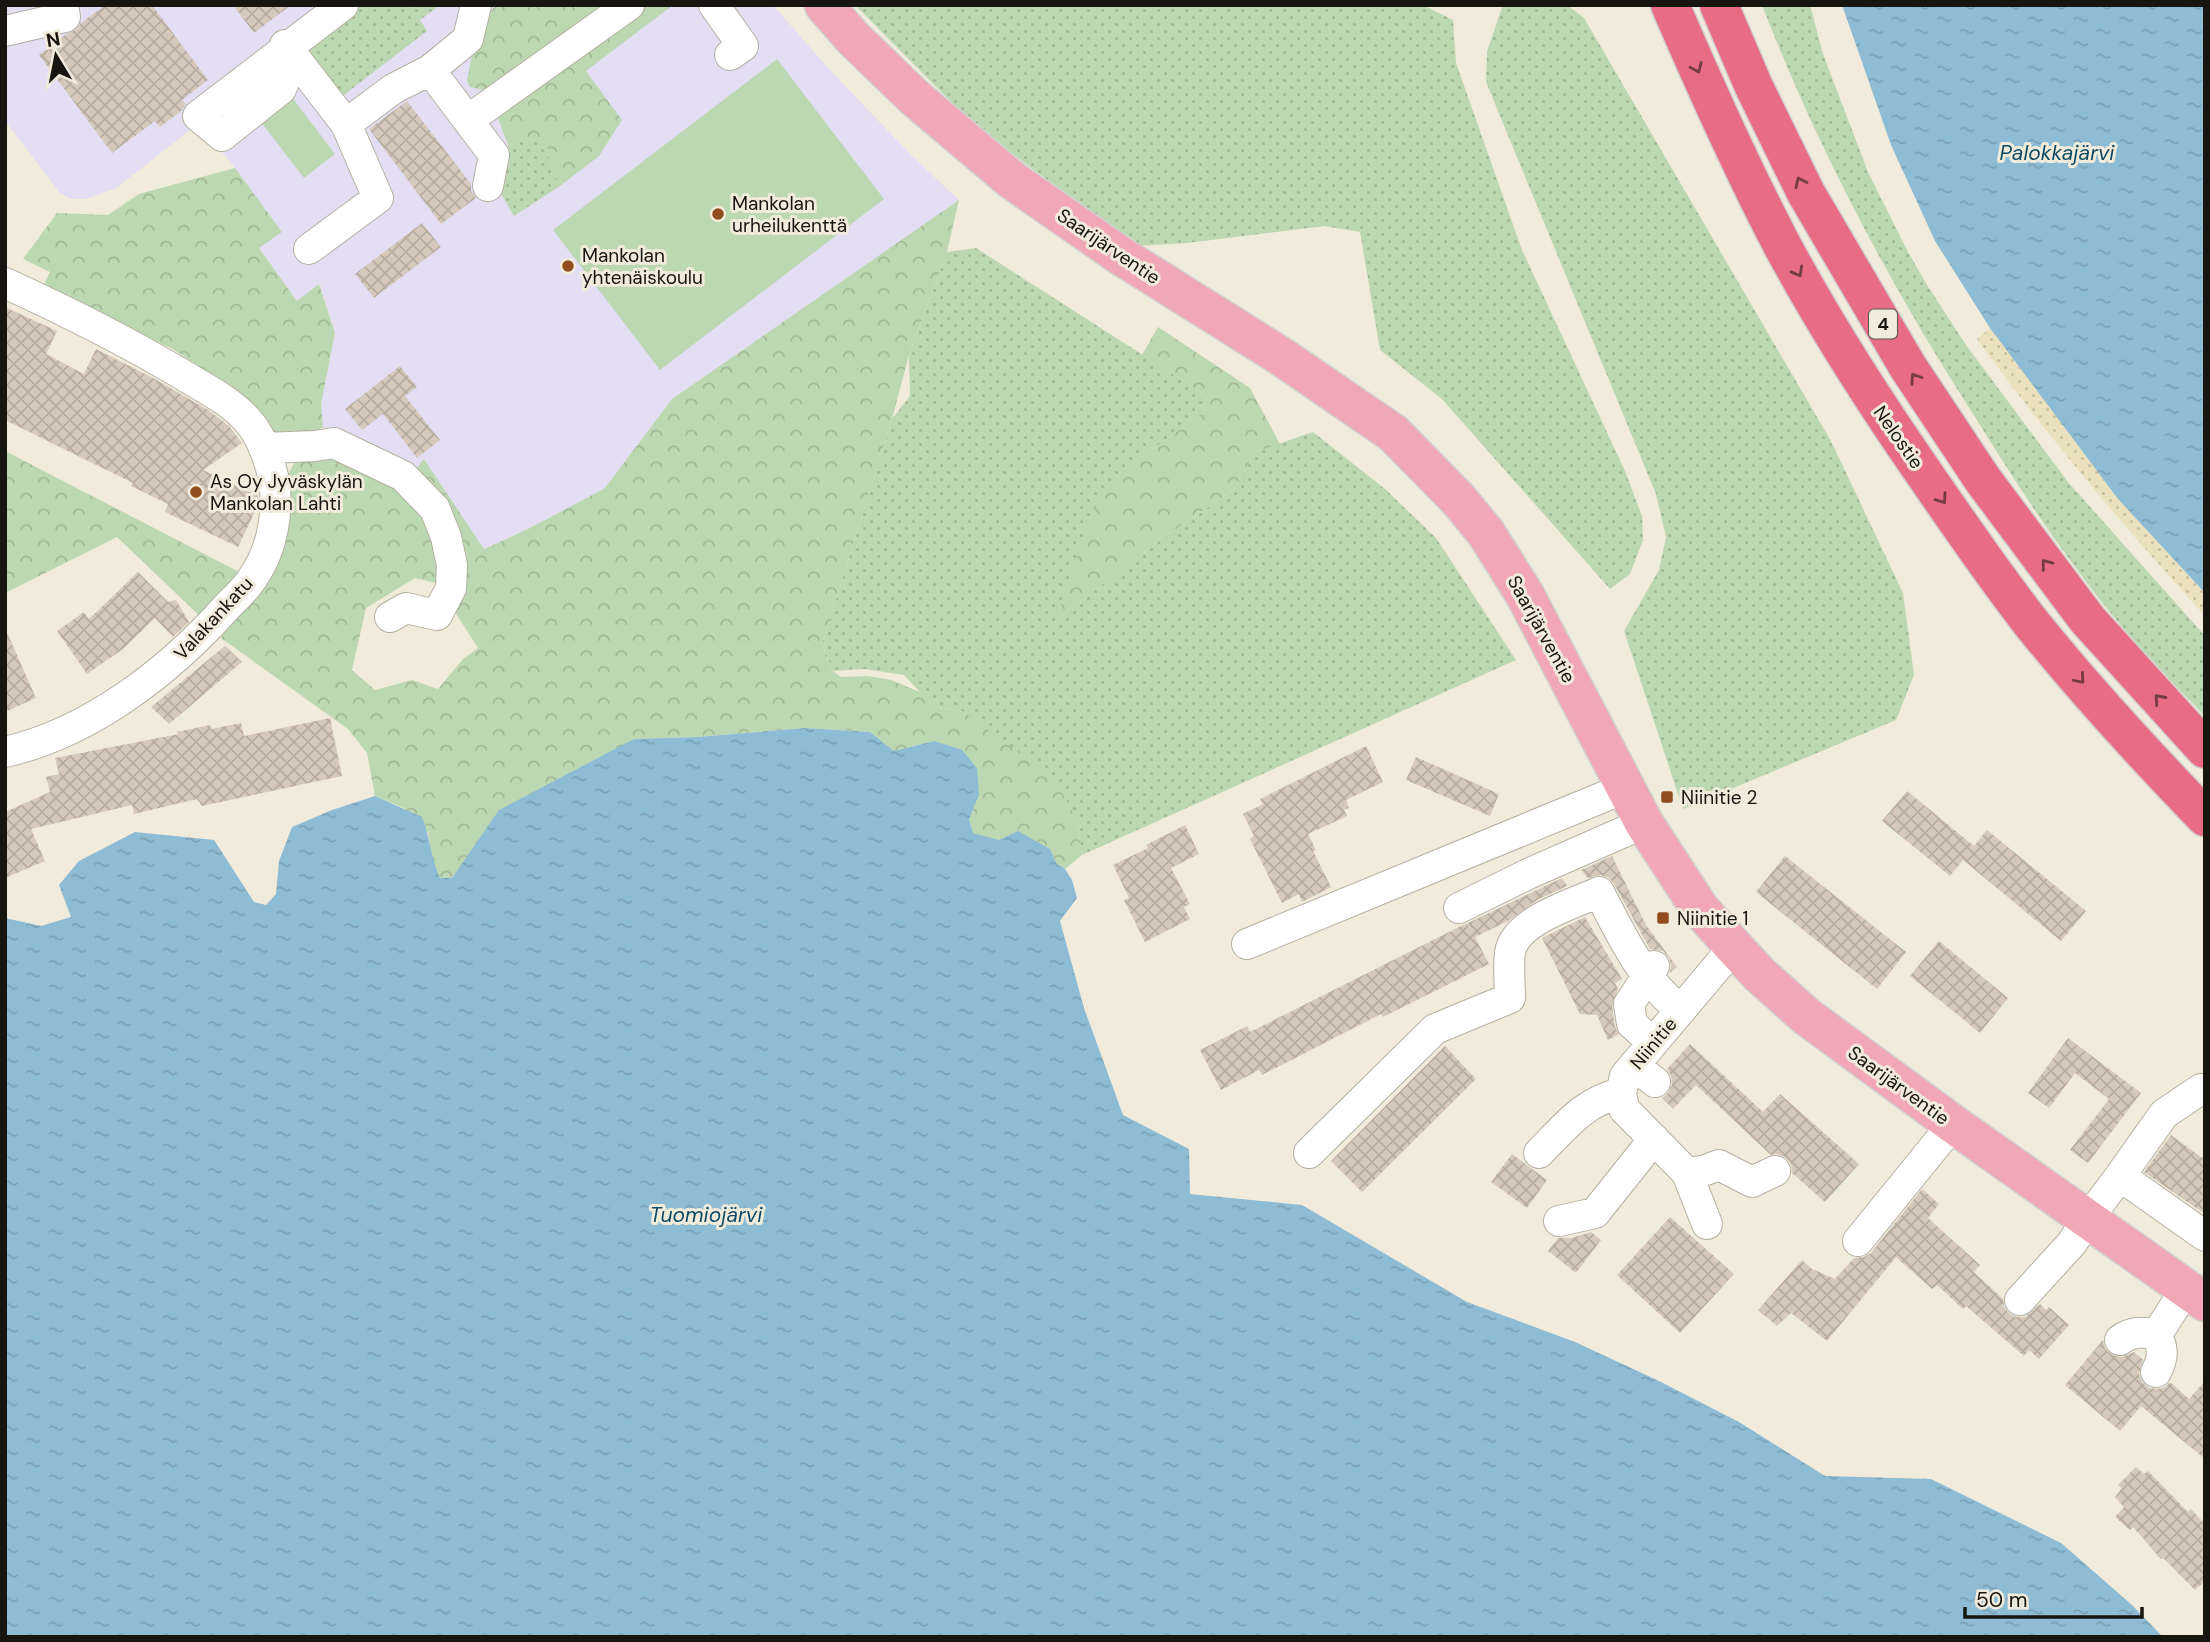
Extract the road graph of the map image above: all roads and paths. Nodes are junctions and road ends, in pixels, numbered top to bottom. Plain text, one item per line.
1 (343, 5) edge
2 (476, 5) edge
3 (629, 5) edge
4 (824, 5) edge
5 (1670, 5) edge
6 (1719, 5) edge
7 (717, 6) edge
8 (64, 11) dead end
9 (5, 31) edge
10 (730, 55) dead end
11 (430, 70) junction
12 (468, 120) junction
13 (346, 124) junction
14 (488, 186) dead end
15 (309, 249) dead end
16 (5, 283) edge
17 (265, 448) junction
18 (390, 617) dead end
19 (2205, 749) edge
20 (5, 752) edge
21 (1625, 788) junction
22 (2205, 817) edge
23 (1644, 824) junction
24 (1459, 908) dead end
25 (1247, 944) dead end
26 (1734, 947) junction
27 (1652, 971) junction
28 (1681, 1010) junction
29 (1647, 1063) junction
30 (2201, 1089) dead end
31 (1621, 1093) junction
32 (1953, 1124) junction
33 (1654, 1139) junction
34 (1309, 1153) dead end
35 (1539, 1153) dead end
36 (1775, 1171) dead end
37 (1687, 1173) junction
38 (2120, 1176) junction
39 (2087, 1220) junction
40 (1559, 1221) dead end
41 (1707, 1224) dead end
42 (2205, 1236) edge
43 (1858, 1241) dead end
44 (2195, 1296) edge
45 (2020, 1300) dead end
46 (2157, 1334) junction
47 (2120, 1340) dead end
48 (2157, 1371) dead end

1 - 13 street
2 - 11 street
3 - 12 street
4 - 21 main road, Saarijärventie
5 -> 22 highway, Nelostie / 4
19 -> 6 highway, 4
7 - 10 street
8 - 9 street
11 - 12 street
11 - 13 street
12 - 14 street
13 - 15 street
16 - 17 street, Valakankatu
17 - 18 street
17 - 20 street, Valakankatu
21 - 23 main road, Saarijärventie
21 - 25 street
23 - 24 street
23 - 26 main road, Saarijärventie
26 - 28 street, Niinitie
26 - 32 main road, Saarijärventie
27 - 28 street
27 - 29 street
27 - 34 street
28 - 29 street, Niinitie
29 - 31 street, Niinitie
30 - 38 street
31 - 33 street
31 - 35 street
32 - 39 main road, Saarijärventie
32 - 43 street
33 - 37 street
33 - 40 street
36 - 37 street
37 - 41 street
38 - 39 street
38 - 42 street
39 - 44 main road, Saarijärventie
39 - 45 street
44 - 46 street
46 - 47 street
46 - 48 street

